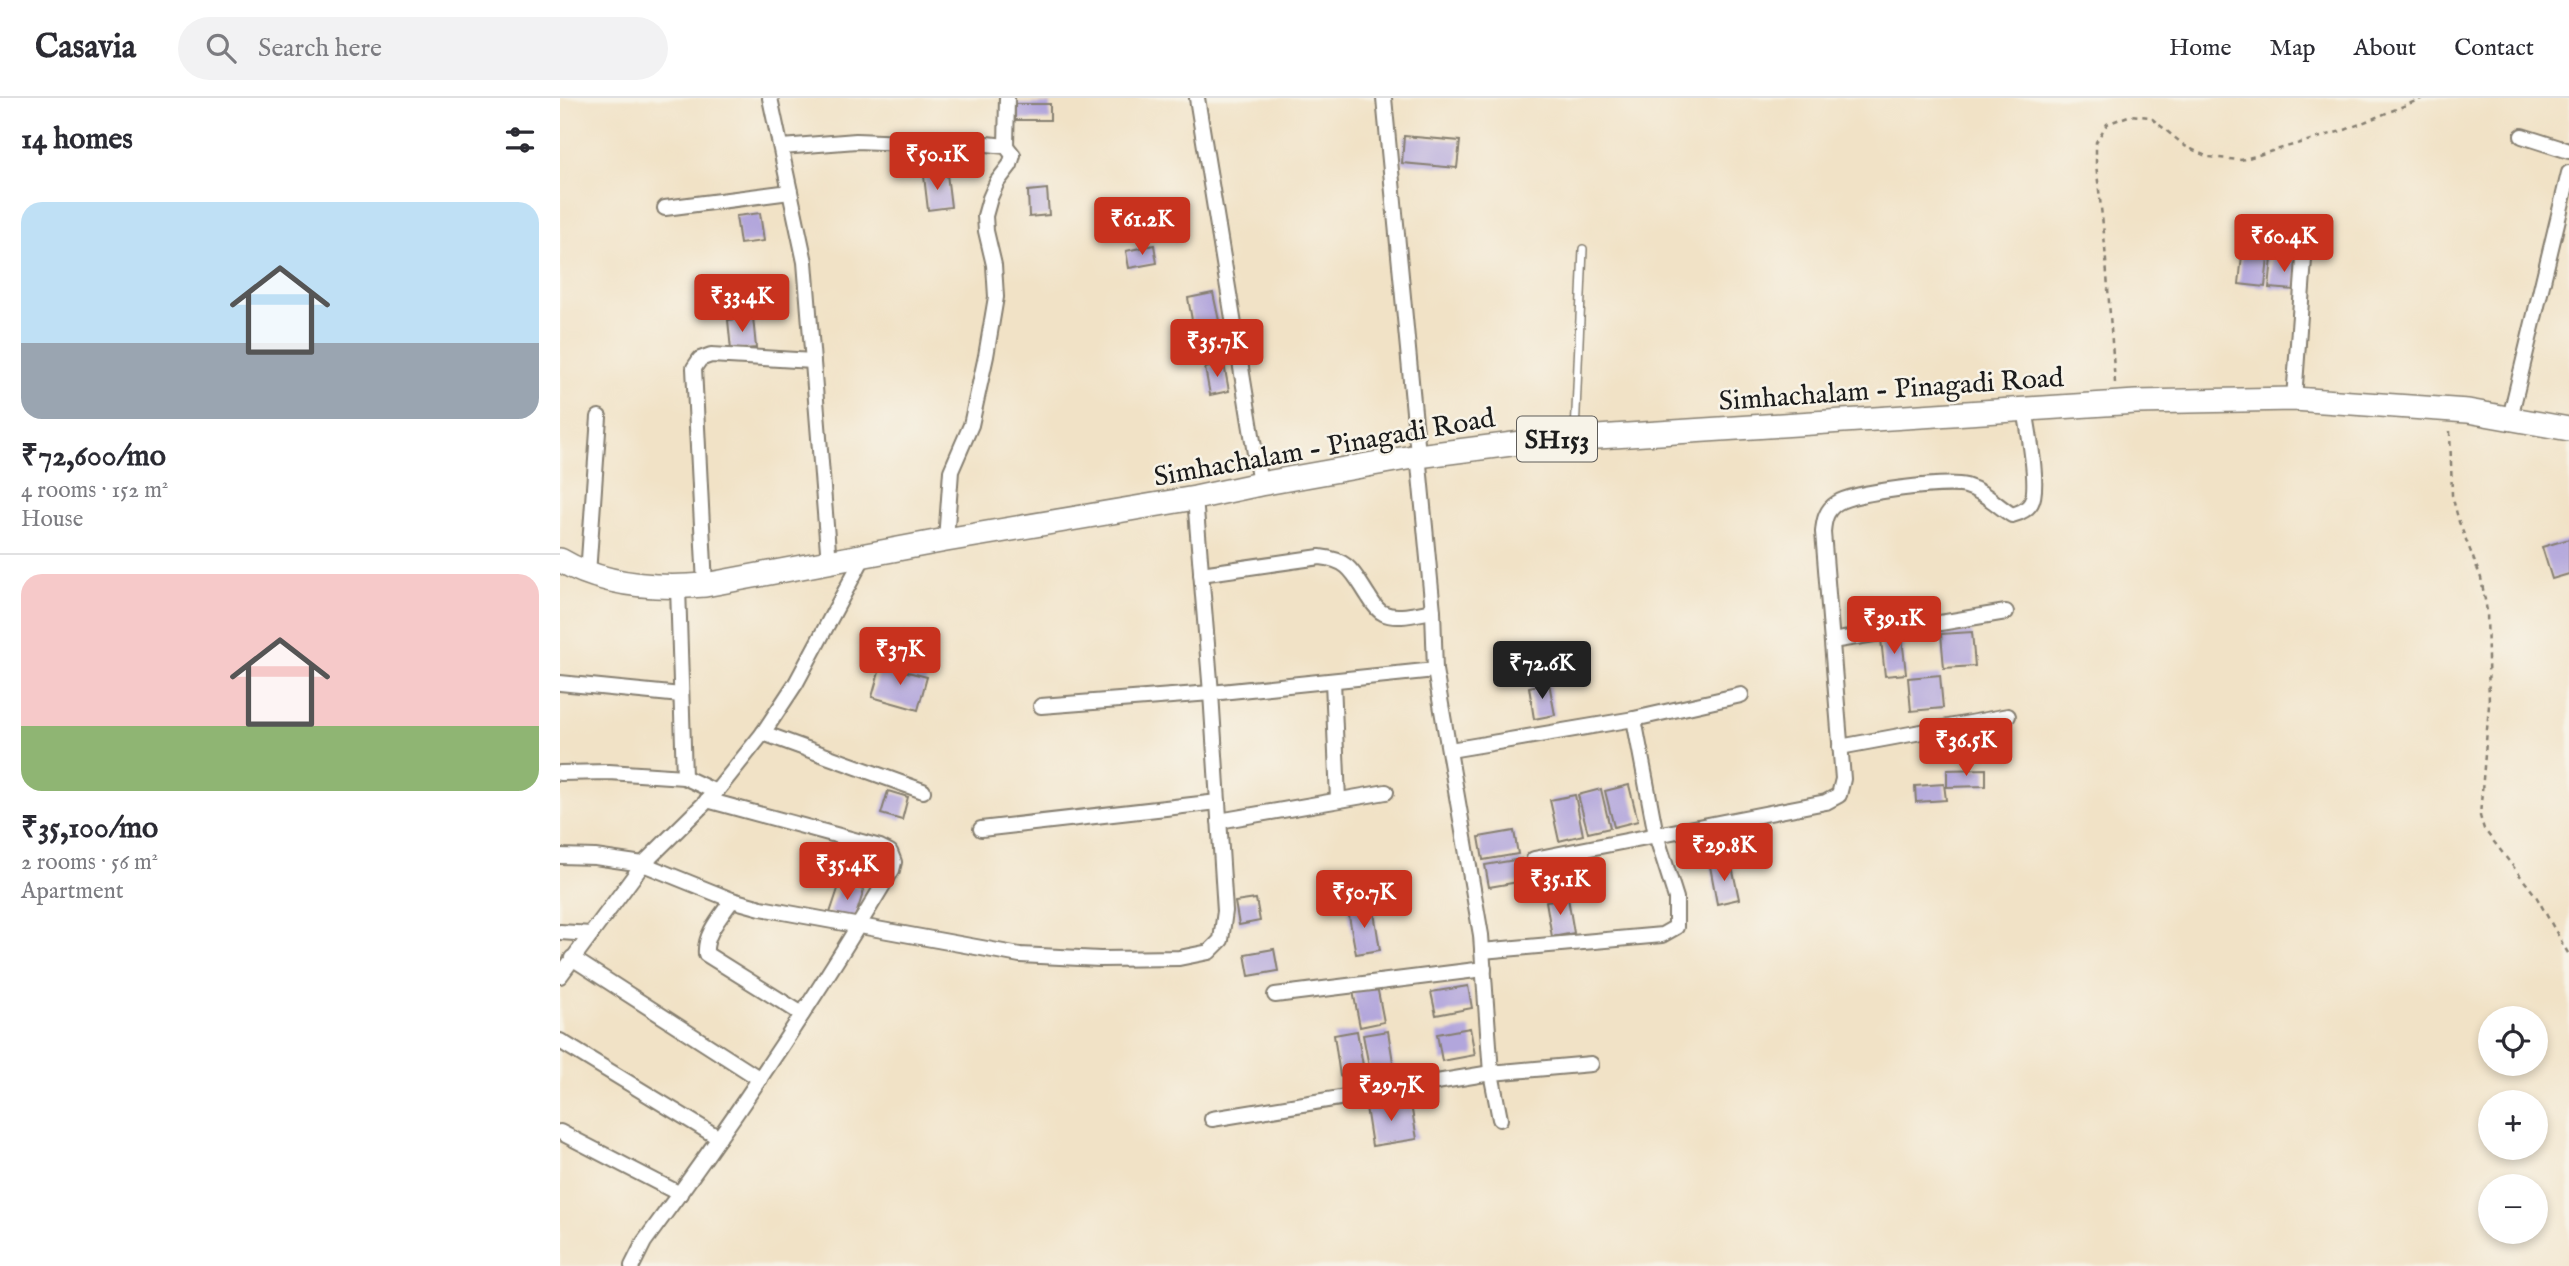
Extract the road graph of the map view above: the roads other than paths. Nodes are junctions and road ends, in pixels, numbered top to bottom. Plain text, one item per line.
1 (770, 98) edge
2 (1007, 98) edge
3 (1190, 98) edge
4 (1197, 98) edge
5 (1203, 98) edge
6 (1384, 98) edge
7 (2522, 136) dead end
8 (1006, 146) junction
9 (782, 147) junction
10 (2569, 151) edge
11 (2569, 173) edge
12 (790, 192) junction
13 (665, 208) dead end
14 (1583, 249) dead end
15 (2304, 259) dead end
16 (813, 361) junction
17 (2294, 399) junction
18 (2025, 409) junction
19 (599, 416) dead end
20 (2510, 418) junction
21 (2569, 429) edge
22 (1575, 438) junction
23 (1418, 456) junction
24 (1260, 484) junction
25 (1195, 498) junction
26 (946, 540) junction
27 (864, 556) junction
28 (560, 560) edge
29 (829, 563) junction
30 (1201, 573) junction
31 (588, 574) junction
32 (705, 585) junction
33 (678, 587) junction
34 (1433, 611) junction
35 (2006, 612) dead end
36 (1832, 642) junction
37 (1435, 670) junction
38 (1333, 681) junction
39 (560, 683) edge
40 (1211, 693) junction
41 (681, 695) junction
42 (1741, 695) dead end
43 (1041, 706) dead end
44 (2008, 716) dead end
45 (1634, 719) junction
46 (763, 733) junction
47 (1840, 747) junction
48 (1450, 750) junction
49 (560, 773) edge
50 (684, 777) junction
51 (923, 791) dead end
52 (1386, 792) dead end
53 (712, 796) junction
54 (1338, 800) junction
55 (1218, 802) junction
56 (1219, 821) junction
57 (981, 829) dead end
58 (1656, 835) junction
59 (560, 856) edge
60 (1534, 859) dead end
61 (643, 864) junction
62 (732, 900) junction
63 (858, 927) junction
64 (560, 932) edge
65 (591, 934) junction
66 (1482, 951) junction
67 (572, 958) junction
68 (1483, 969) junction
69 (560, 976) edge
70 (1275, 995) dead end
71 (802, 1014) junction
72 (560, 1041) edge
73 (1591, 1064) dead end
74 (1491, 1073) junction
75 (760, 1079) junction
76 (1212, 1119) dead end
77 (1500, 1119) dead end
78 (560, 1132) edge
79 (719, 1138) junction
80 (680, 1194) junction
81 (632, 1266) edge

1 - 9 street
2 - 8 street
3 - 4 street
4 - 5 street
4 - 24 street
6 - 23 street
7 - 10 street
8 - 9 street
8 - 26 street
9 - 12 street
11 - 20 street
12 - 13 street
12 - 16 street
14 - 22 lane
15 - 17 street
16 - 29 street
16 - 32 street
17 - 18 main road, Simhachalam - Pinagadi Road / SH153
17 - 20 main road, Simhachalam - Pinagadi Road / SH153
18 - 22 main road, Simhachalam - Pinagadi Road / SH153
18 - 36 street
19 - 31 street
20 - 21 main road, Simhachalam - Pinagadi Road / SH153
22 - 23 main road, Simhachalam - Pinagadi Road / SH153
23 - 24 main road, Simhachalam - Pinagadi Road / SH153
23 - 34 street
24 - 25 main road, Simhachalam - Pinagadi Road / SH153
25 - 26 main road, Simhachalam - Pinagadi Road / SH153
25 - 30 street
26 - 27 main road, Simhachalam - Pinagadi Road / SH153
27 - 29 main road, Simhachalam - Pinagadi Road / SH153
27 - 46 street
28 - 31 main road, Simhachalam - Pinagadi Road / SH153
29 - 32 main road, Simhachalam - Pinagadi Road / SH153
30 - 34 street
30 - 40 street
31 - 33 main road, Simhachalam - Pinagadi Road / SH153
32 - 33 main road, Simhachalam - Pinagadi Road / SH153
33 - 41 street
34 - 37 street
35 - 36 street
36 - 47 street
37 - 38 street
37 - 48 street
38 - 40 street
38 - 54 street
39 - 41 street
40 - 43 street
40 - 55 street
41 - 50 street
42 - 45 street
44 - 47 street
45 - 48 street
45 - 58 street
46 - 51 street
46 - 53 street
47 - 58 street
48 - 66 street
49 - 50 street
50 - 53 street
52 - 54 street
53 - 61 street
53 - 63 street
54 - 56 street
55 - 56 street
55 - 57 street
56 - 63 street
58 - 60 street
58 - 66 street
59 - 61 street
61 - 62 street
61 - 65 street
62 - 63 street
62 - 71 street
63 - 71 street
64 - 65 street
65 - 67 street
66 - 68 street
67 - 69 street
67 - 75 street
68 - 70 street
68 - 74 street
71 - 75 street
72 - 79 street
73 - 74 street
74 - 76 street
74 - 77 street
75 - 79 street
78 - 80 street
79 - 80 street
80 - 81 street

